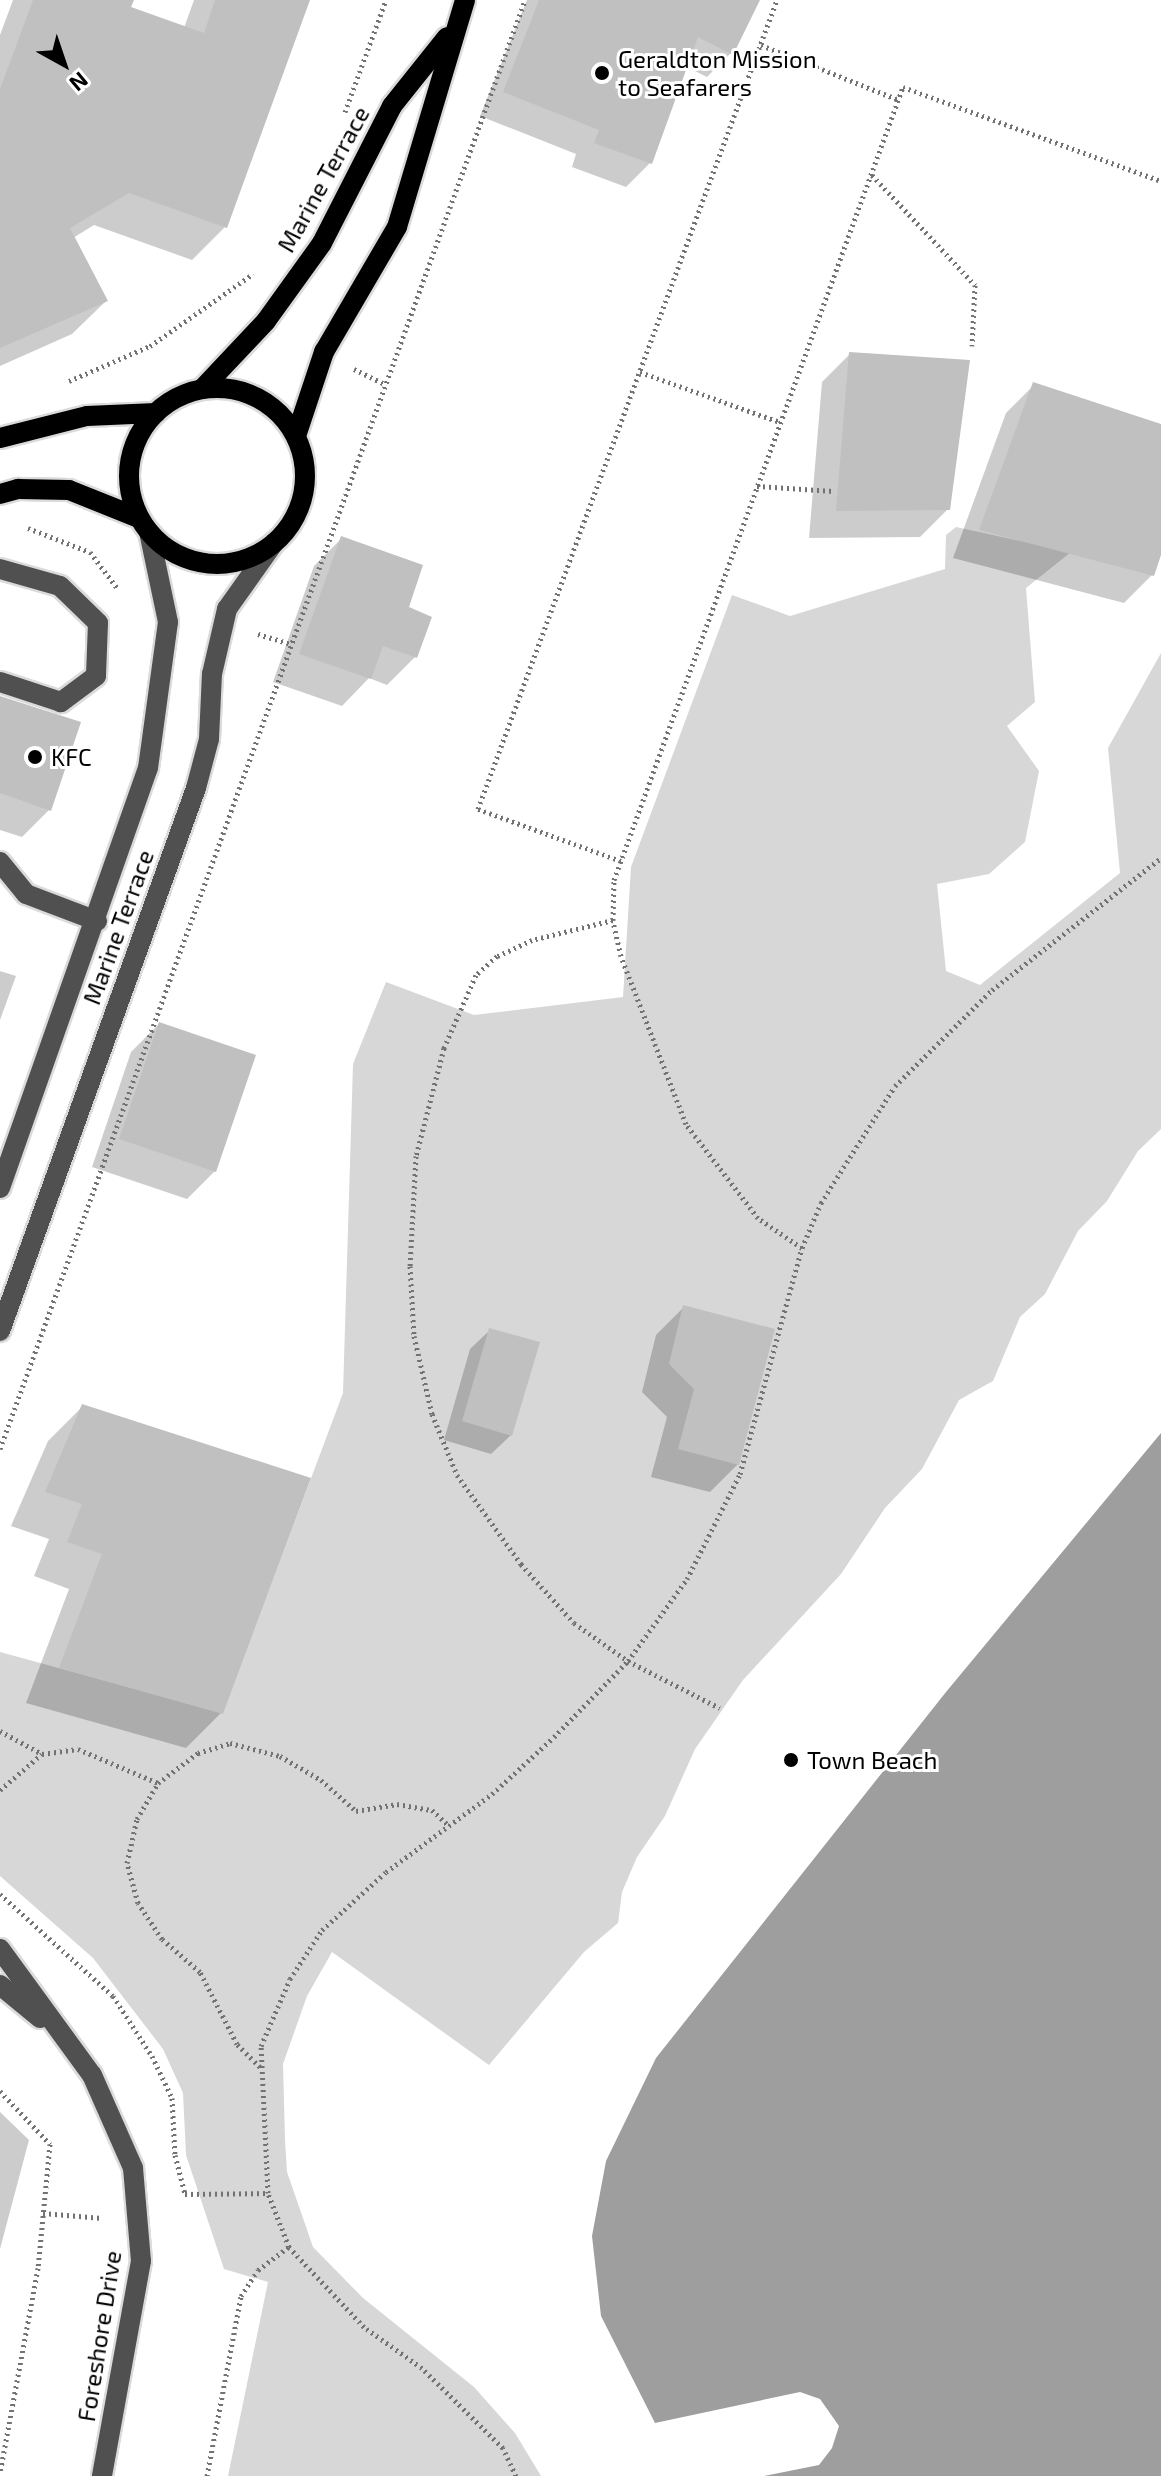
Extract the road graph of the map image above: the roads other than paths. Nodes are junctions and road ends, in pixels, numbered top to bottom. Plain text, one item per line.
1 (465, 0) edge
2 (455, 28) junction
3 (202, 389) junction
4 (156, 413) junction
5 (296, 436) junction
6 (0, 438) edge
7 (0, 494) edge
8 (144, 525) junction
9 (273, 544) junction
10 (0, 569) edge
11 (0, 682) edge
12 (0, 862) edge
13 (97, 921) junction
14 (0, 1188) edge
15 (0, 1331) edge
16 (0, 1949) edge
17 (0, 1985) edge
18 (58, 2033) junction
19 (102, 2476) edge

1 - 2 main road, Marine Terrace
2 - 3 main road, Marine Terrace
2 - 5 main road, Marine Terrace
3 - 4 main road
3 - 5 main road
4 - 6 main road
4 - 8 main road
5 - 9 main road
7 - 8 main road
8 - 9 main road
8 - 13 street, Marine Terrace
9 - 15 street, Marine Terrace
10 - 11 street
12 - 13 street
13 - 14 street, Marine Terrace
16 - 18 street, Foreshore Drive
17 - 18 street, Foreshore Drive
18 - 19 street, Foreshore Drive

